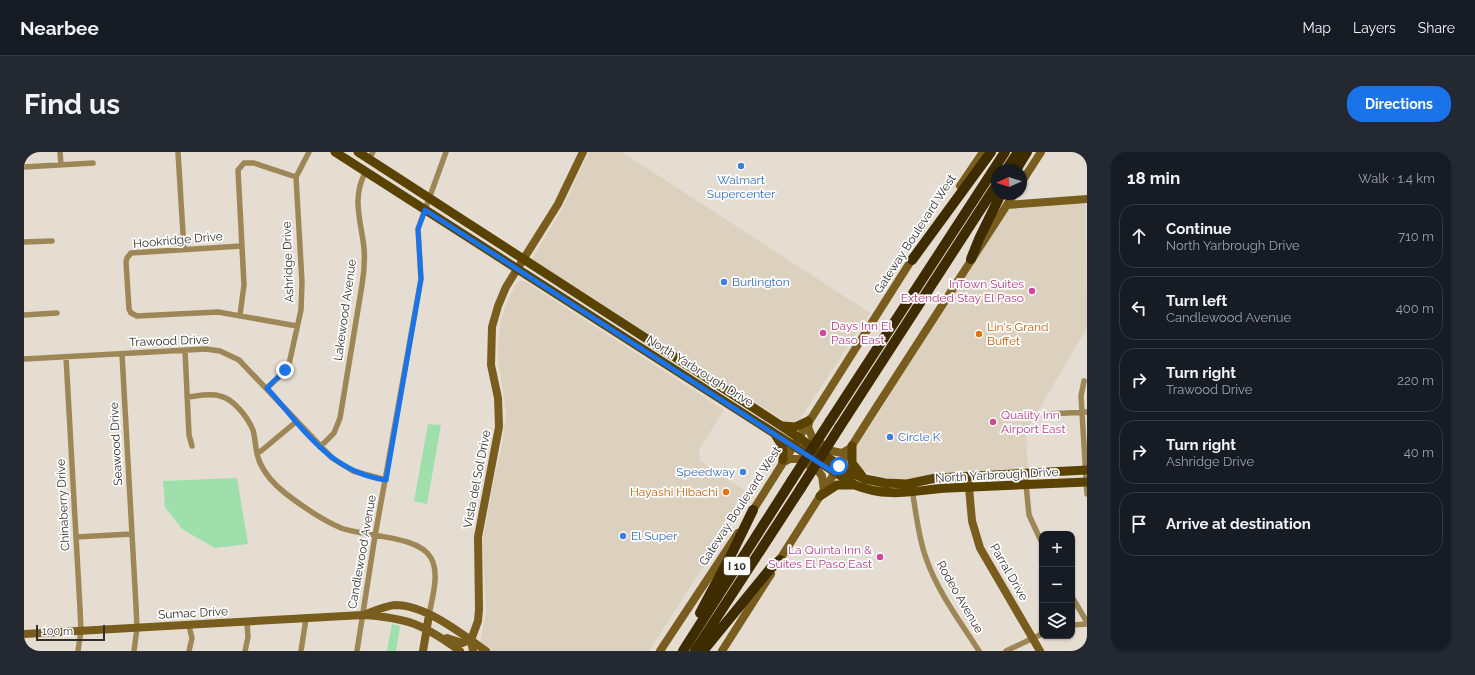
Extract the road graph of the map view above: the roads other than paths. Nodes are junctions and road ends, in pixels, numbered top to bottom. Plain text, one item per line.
1 (60, 152) edge
2 (178, 152) edge
3 (309, 152) edge
4 (335, 152) edge
5 (358, 152) edge
6 (446, 152) edge
7 (582, 152) edge
8 (983, 152) edge
9 (991, 152) edge
10 (1005, 152) edge
11 (1018, 152) edge
12 (1027, 152) edge
13 (1041, 152) edge
14 (371, 156) edge
15 (93, 163) dead end
16 (1010, 164) edge
17 (1020, 164) edge
18 (61, 165) junction
19 (24, 167) edge
20 (366, 172) junction
21 (1027, 174) edge
22 (296, 177) junction
23 (991, 193) edge
24 (430, 199) junction
25 (1087, 199) edge
26 (998, 200) edge
27 (1010, 200) edge
28 (1007, 205) junction
29 (425, 210) junction
30 (52, 241) dead end
31 (24, 242) edge
32 (242, 246) junction
33 (184, 250) junction
34 (971, 259) junction
35 (524, 260) junction
36 (912, 260) junction
37 (517, 270) junction
38 (57, 313) dead end
39 (24, 315) edge
40 (240, 315) junction
41 (298, 326) junction
42 (184, 350) junction
43 (122, 354) junction
44 (673, 356) junction
45 (66, 357) junction
46 (24, 359) edge
47 (668, 365) junction
48 (1084, 381) dead end
49 (267, 388) junction
50 (187, 397) junction
51 (1084, 412) edge
52 (1047, 414) dead end
53 (809, 420) junction
54 (297, 421) junction
55 (780, 425) junction
56 (774, 433) junction
57 (795, 441) junction
58 (192, 446) dead end
59 (320, 447) junction
60 (850, 448) junction
61 (256, 453) junction
62 (782, 462) junction
63 (837, 469) junction
64 (1086, 470) edge
65 (1025, 474) junction
66 (968, 476) junction
67 (864, 479) junction
68 (386, 480) junction
69 (1086, 482) edge
70 (912, 483) junction
71 (855, 485) junction
72 (1026, 485) junction
73 (969, 488) junction
74 (822, 493) junction
75 (913, 493) junction
76 (1087, 494) edge
77 (753, 510) junction
78 (132, 534) junction
79 (375, 536) junction
80 (76, 537) junction
81 (1039, 537) edge
82 (780, 560) junction
83 (1075, 601) edge
84 (363, 615) junction
85 (429, 615) junction
86 (306, 619) junction
87 (247, 622) junction
88 (1087, 623) edge
89 (1075, 625) edge
90 (189, 626) junction
91 (137, 628) junction
92 (427, 629) junction
93 (81, 631) junction
94 (24, 634) edge
95 (435, 634) junction
96 (1039, 636) edge
97 (1034, 638) junction
98 (471, 640) junction
99 (688, 650) edge
100 (78, 651) edge
101 (134, 651) edge
102 (189, 651) edge
103 (245, 651) edge
104 (301, 651) edge
105 (357, 651) edge
106 (423, 651) edge
107 (460, 651) edge
108 (473, 651) edge
109 (486, 651) edge
110 (660, 651) edge
111 (704, 651) edge
112 (722, 651) edge
113 (979, 651) edge
114 (1006, 651) edge
115 (1040, 651) edge

1 - 18 street
2 - 33 street
3 - 22 street
4 - 20 main road, North Yarbrough Drive
5 - 14 main road, North Yarbrough Drive
6 - 24 street, Candlewood Avenue
7 - 35 main road, Vista del Sol Drive
8 - 36 main road, Gateway Boulevard West
9 - 36 highway
10 - 99 highway, I 10, bridge
11 - 16 highway
12 - 17 highway
13 - 21 main road
14 - 24 main road, North Yarbrough Drive
15 - 18 street
18 - 19 street
20 - 29 main road, North Yarbrough Drive
20 - 59 street, Lakewood Avenue
22 - 32 street
22 - 41 street, Ashridge Drive
23 - 99 highway, I 10, bridge
24 - 29 street, Candlewood Avenue
24 - 35 main road, North Yarbrough Drive
25 - 28 main road
26 - 34 highway
27 - 28 main road
28 - 34 main road
29 - 37 main road, North Yarbrough Drive
29 - 68 street, Candlewood Avenue
30 - 31 street
32 - 33 street, Hookridge Drive
32 - 40 street
33 - 40 street, Hookridge Drive
34 - 60 main road
35 - 37 main road, Vista del Sol Drive
35 - 44 main road, North Yarbrough Drive
36 - 53 main road, Gateway Boulevard West
37 - 47 main road, North Yarbrough Drive
37 - 98 main road, Vista del Sol Drive
38 - 39 street
40 - 41 street, Hookridge Drive
41 - 49 street, Ashridge Drive
42 - 43 street, Trawood Drive
42 - 49 street, Trawood Drive
42 - 50 street
43 - 45 street, Trawood Drive
43 - 78 street, Seawood Drive
44 - 47 main road
44 - 55 main road, North Yarbrough Drive
45 - 46 street, Trawood Drive
45 - 80 street, Chinaberry Drive
47 - 56 main road, North Yarbrough Drive
48 - 51 street
49 - 54 street, Trawood Drive
50 - 58 street
50 - 61 street
51 - 52 street
51 - 64 street
53 - 55 main road
53 - 57 main road, Gateway Boulevard West
53 - 60 main road
54 - 59 street, Trawood Drive
54 - 61 street
55 - 57 main road, North Yarbrough Drive
56 - 57 main road, North Yarbrough Drive
56 - 62 main road
57 - 62 main road, Gateway Boulevard West
57 - 63 main road, North Yarbrough Drive
59 - 68 street, Trawood Drive
60 - 63 main road
60 - 67 main road
61 - 79 street
62 - 74 main road
62 - 77 main road, Gateway Boulevard West
63 - 67 main road, North Yarbrough Drive
63 - 71 main road, North Yarbrough Drive
63 - 74 main road
64 - 65 main road, North Yarbrough Drive
64 - 69 street
65 - 66 main road, North Yarbrough Drive
65 - 72 street
66 - 70 main road, North Yarbrough Drive
66 - 73 main road, Parral Drive
67 - 70 main road, North Yarbrough Drive
68 - 79 street, Candlewood Avenue
69 - 72 main road, North Yarbrough Drive
69 - 76 street
70 - 75 street, Rodeo Avenue
71 - 74 main road
71 - 75 main road, North Yarbrough Drive
72 - 73 main road, North Yarbrough Drive
72 - 81 street
73 - 75 main road, North Yarbrough Drive
73 - 97 main road, Parral Drive
74 - 82 main road
75 - 113 street, Rodeo Avenue
77 - 99 highway
77 - 110 main road, Gateway Boulevard West
78 - 80 street
78 - 91 street, Seawood Drive
79 - 84 street, Candlewood Avenue
79 - 85 street
80 - 93 street, Chinaberry Drive
82 - 111 highway
82 - 112 main road
83 - 88 street
84 - 85 main road, Sumac Drive
84 - 86 main road, Sumac Drive
84 - 92 main road, Sumac Drive
84 - 105 street, Candlewood Avenue
85 - 92 main road
85 - 98 main road, Sumac Drive
86 - 87 main road, Sumac Drive
86 - 104 street
87 - 90 main road, Sumac Drive
87 - 103 street
88 - 89 street
90 - 91 main road, Sumac Drive
90 - 102 street
91 - 93 main road, Sumac Drive
91 - 101 street, Seawood Drive
92 - 95 main road, Sumac Drive
92 - 106 main road
93 - 94 main road, Sumac Drive
93 - 100 street, Chinaberry Drive
95 - 98 main road
95 - 107 main road, Sumac Drive
96 - 97 street
97 - 114 street
97 - 115 main road, Parral Drive
98 - 108 main road
98 - 109 main road, Sumac Drive

